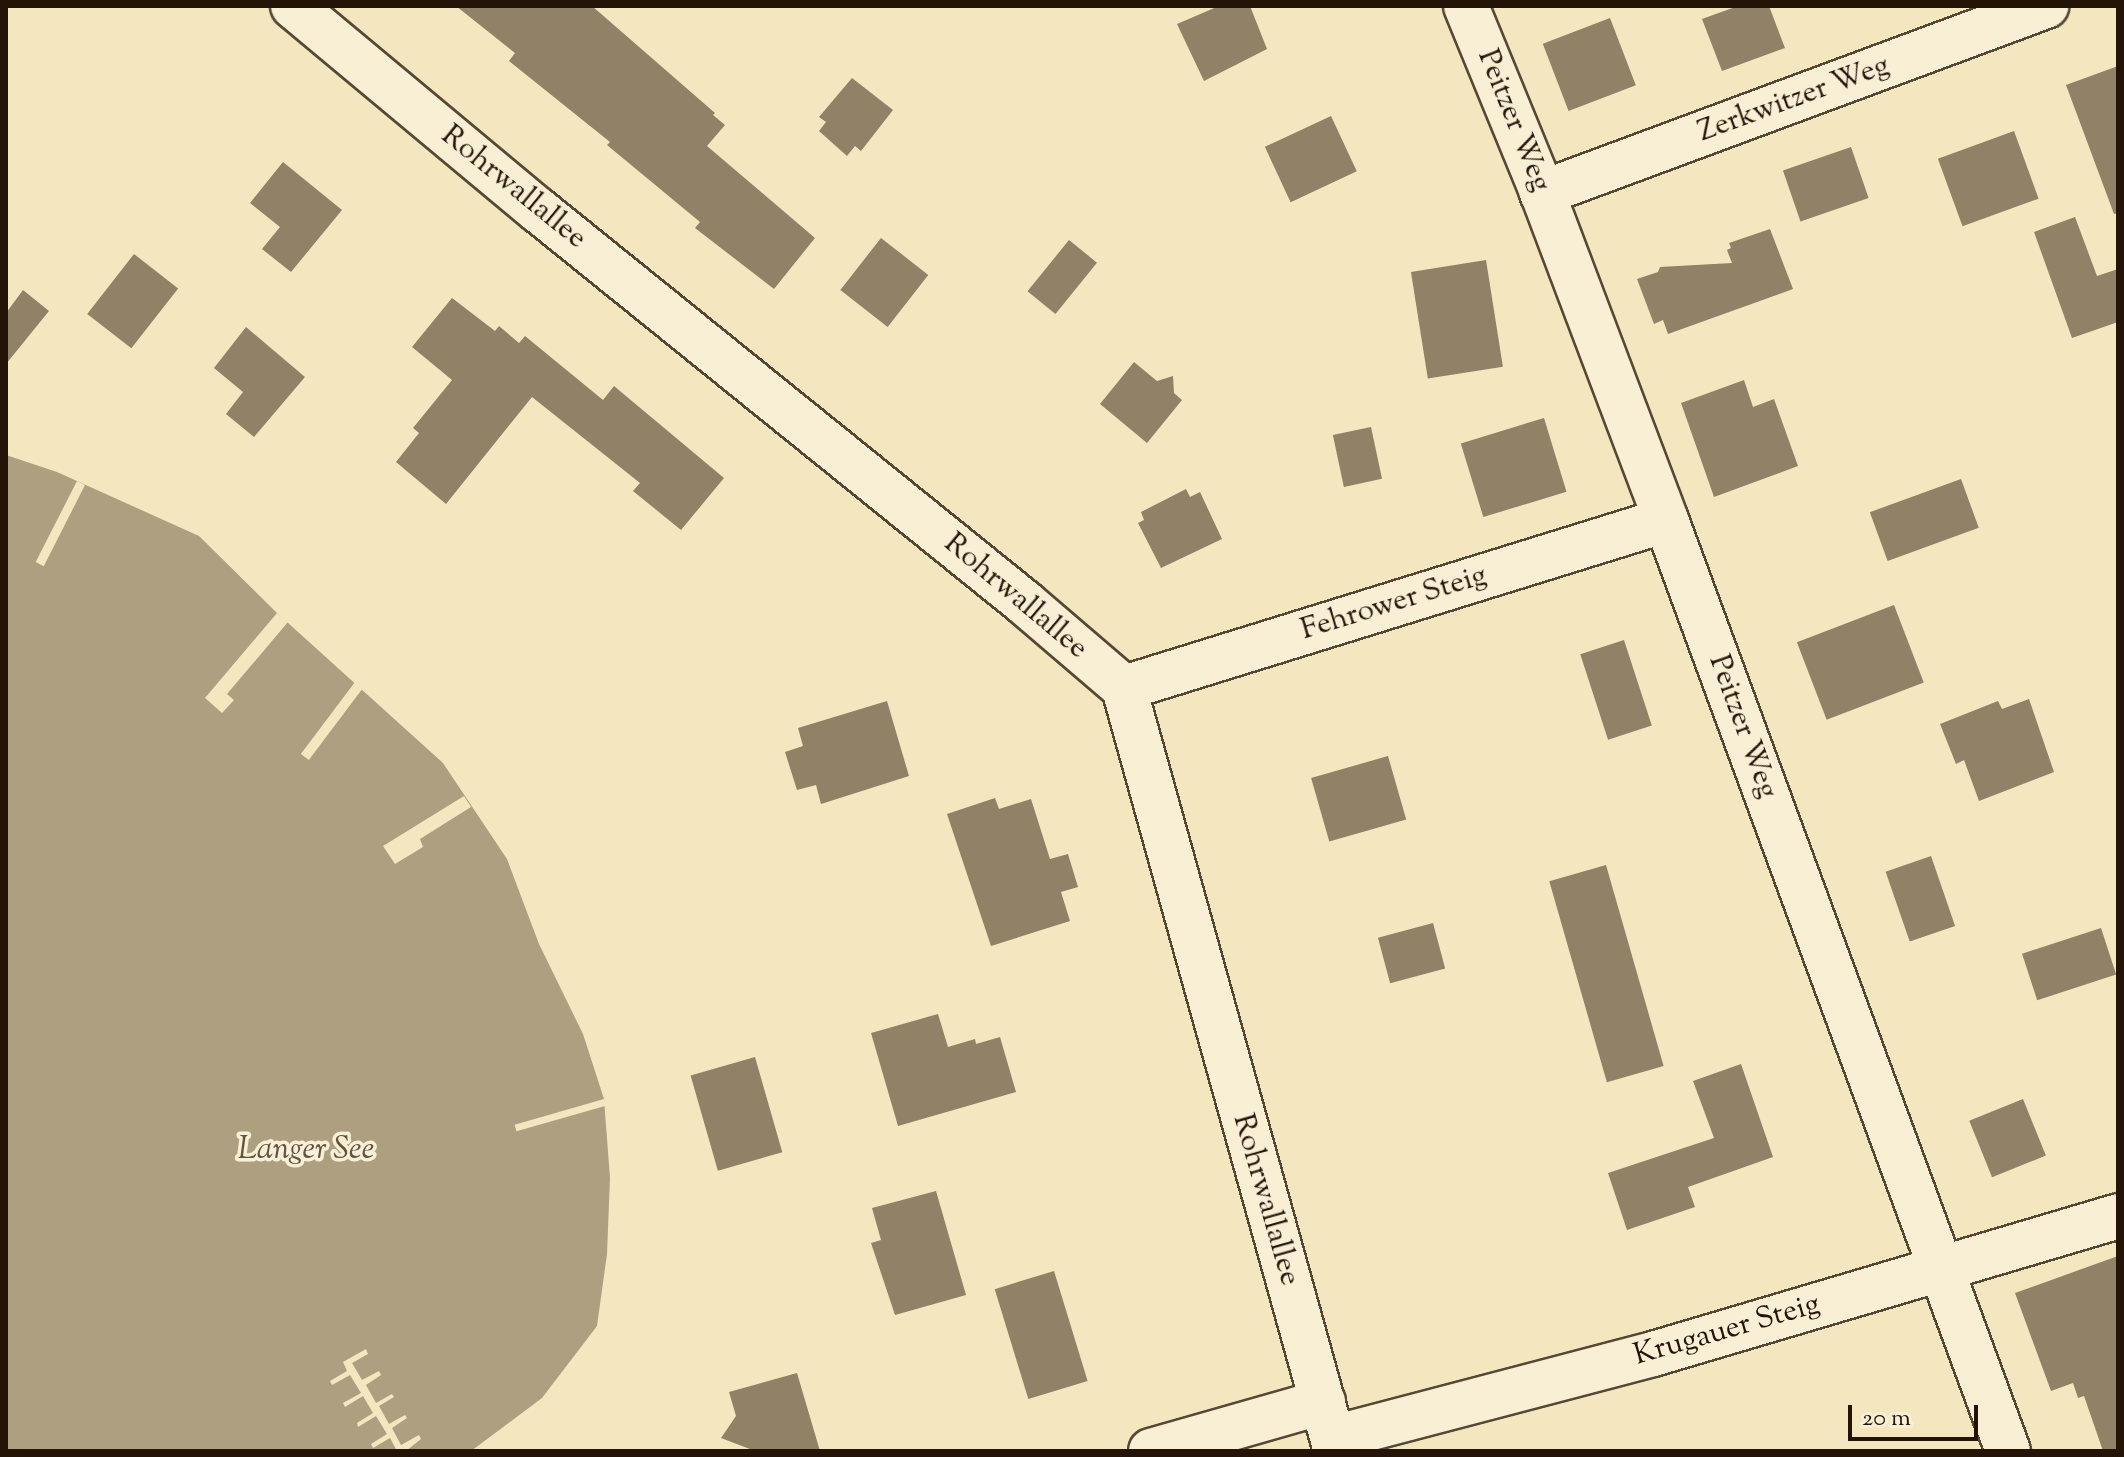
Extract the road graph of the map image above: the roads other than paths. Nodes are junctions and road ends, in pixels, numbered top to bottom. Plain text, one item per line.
1 (293, 6) edge
2 (1466, 6) edge
3 (2046, 6) edge
4 (1542, 193) junction
5 (1666, 520) junction
6 (1124, 688) junction
7 (2118, 1216) edge
8 (1942, 1268) junction
9 (1331, 1430) edge
10 (1151, 1451) edge
11 (2008, 1451) edge

1 - 6 street, Rohrwallallee
2 - 4 street, Peitzer Weg
3 - 4 street, Zerkwitzer Weg
4 - 5 street, Peitzer Weg
5 - 6 street, Fehrower Steig
5 - 8 street, Peitzer Weg
6 - 9 street, Rohrwallallee
7 - 8 street, Krugauer Steig
8 - 9 street, Krugauer Steig
8 - 11 street, Peitzer Weg
9 - 10 street, Krugauer Steig

